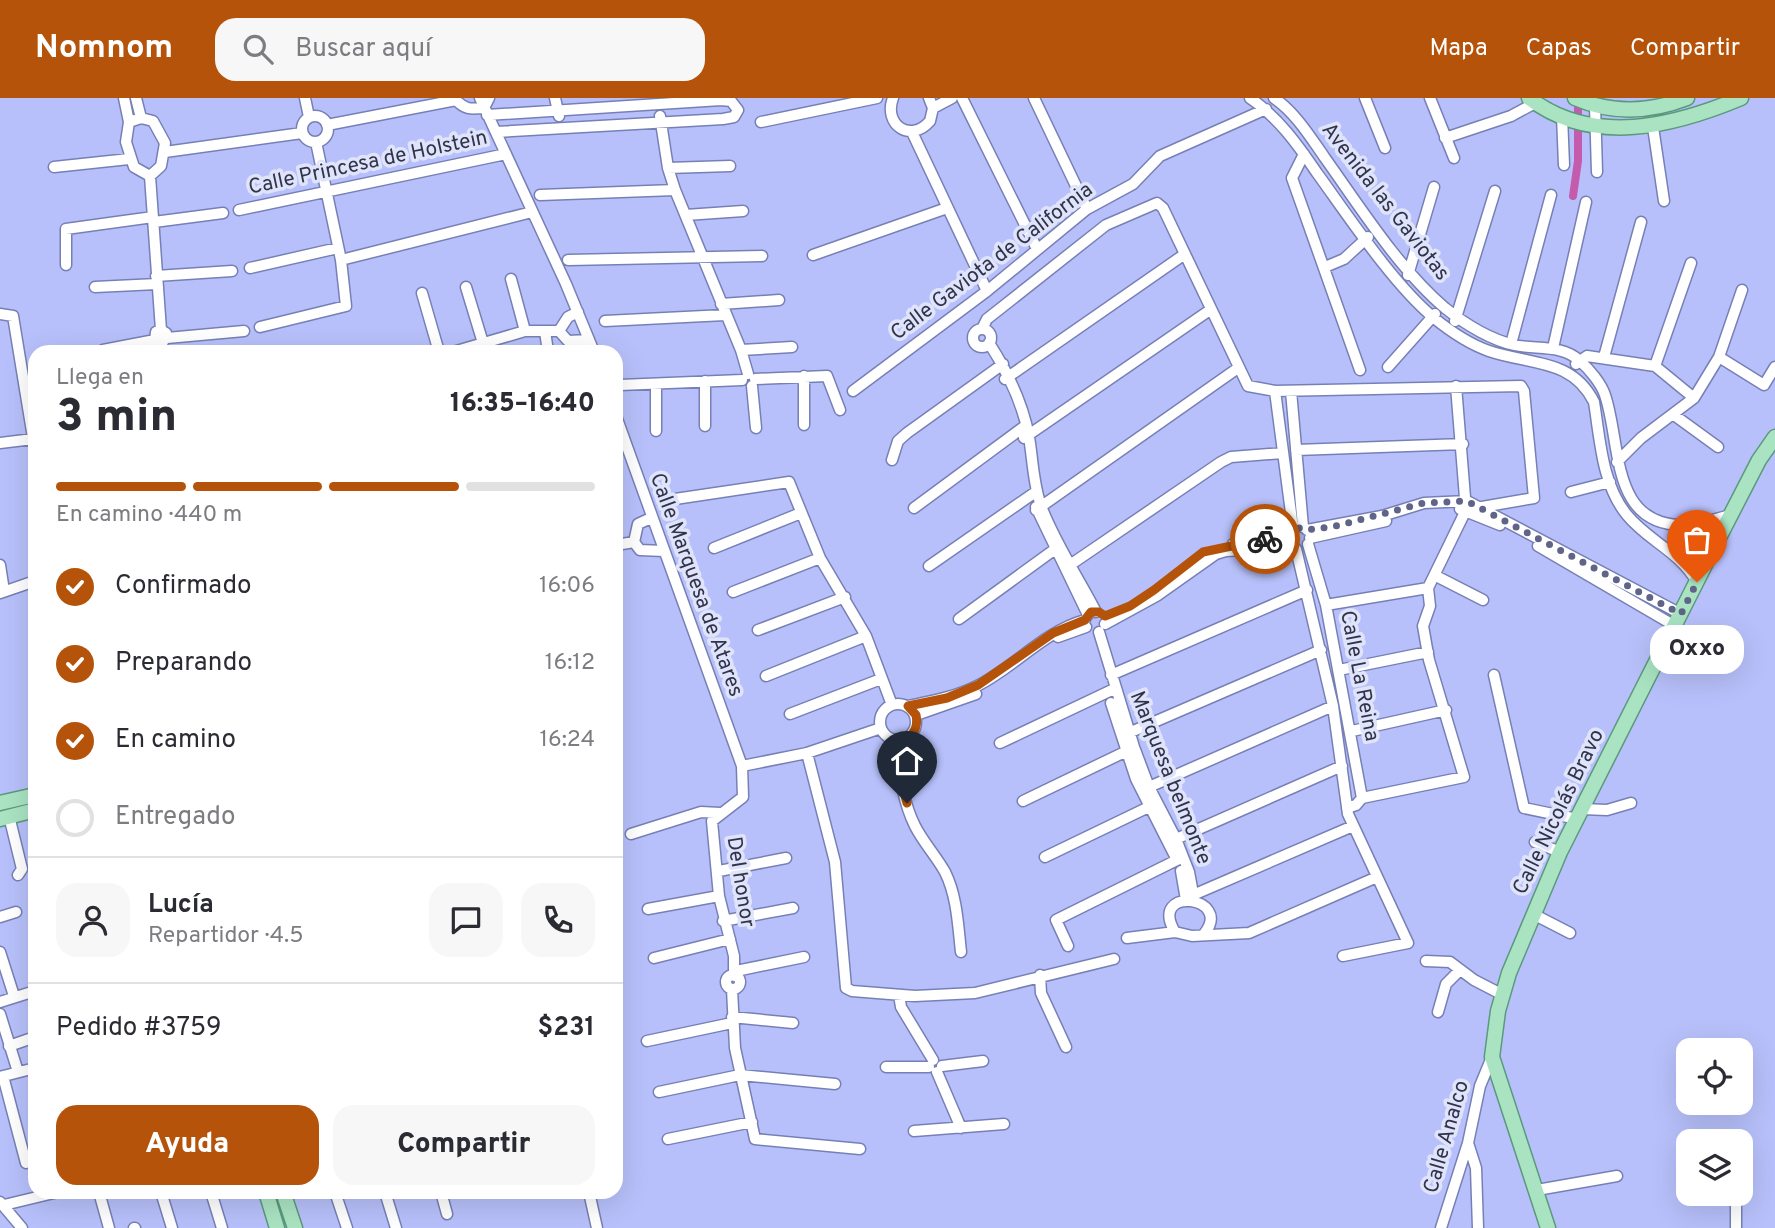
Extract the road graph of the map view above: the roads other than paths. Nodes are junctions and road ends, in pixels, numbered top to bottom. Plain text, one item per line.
1 (124, 98) edge
2 (136, 98) edge
3 (305, 98) edge
4 (555, 98) edge
5 (877, 98) edge
6 (952, 98) edge
7 (962, 98) edge
8 (1034, 98) edge
9 (1250, 98) edge
10 (1274, 98) edge
11 (1365, 98) edge
12 (1430, 98) edge
13 (1687, 98) edge
14 (456, 99) edge
15 (689, 100) edge
16 (1731, 100) edge
17 (858, 101) junction
18 (1532, 101) edge
19 (622, 102) edge
20 (891, 103) edge
21 (931, 103) edge
22 (1587, 103) edge
23 (485, 105) edge
24 (658, 106) junction
25 (1268, 111) junction
26 (558, 112) junction
27 (309, 117) junction
28 (1565, 117) junction
29 (693, 120) junction
30 (661, 122) junction
31 (761, 122) dead end
32 (132, 124) junction
33 (626, 124) junction
34 (1591, 124) junction
35 (327, 125) junction
36 (561, 126) junction
37 (1653, 127) junction
38 (496, 132) junction
39 (912, 132) junction
40 (302, 134) junction
41 (1445, 138) junction
42 (317, 142) junction
43 (1385, 148) dead end
44 (165, 152) junction
45 (506, 154) junction
46 (1304, 154) junction
47 (1454, 158) dead end
48 (129, 159) junction
49 (1564, 165) dead end
50 (730, 166) dead end
51 (54, 167) dead end
52 (668, 168) junction
53 (1597, 172) dead end
54 (150, 176) junction
55 (1434, 187) dead end
56 (675, 190) junction
57 (1495, 191) dead end
58 (327, 192) junction
59 (540, 195) dead end
60 (1551, 195) dead end
61 (1664, 201) dead end
62 (1587, 202) dead end
63 (947, 208) junction
64 (1087, 209) junction
65 (239, 210) dead end
66 (743, 211) dead end
67 (532, 212) junction
68 (223, 213) dead end
69 (686, 215) junction
70 (153, 219) junction
71 (1642, 222) dead end
72 (1376, 228) junction
73 (1366, 240) junction
74 (338, 248) junction
75 (1037, 249) junction
76 (1185, 254) junction
77 (702, 255) junction
78 (813, 255) dead end
79 (762, 256) dead end
80 (341, 260) junction
81 (568, 260) dead end
82 (1691, 263) dead end
83 (66, 265) dead end
84 (1325, 267) junction
85 (250, 268) dead end
86 (232, 271) dead end
87 (1411, 271) junction
88 (511, 279) dead end
89 (157, 280) junction
90 (1402, 283) junction
91 (95, 287) dead end
92 (466, 287) dead end
93 (1742, 290) dead end
94 (987, 291) junction
95 (422, 293) dead end
96 (779, 300) dead end
97 (1442, 306) junction
98 (723, 310) junction
99 (1210, 310) junction
100 (578, 313) junction
101 (0, 314) edge
102 (1432, 317) junction
103 (1457, 317) junction
104 (605, 321) dead end
105 (260, 327) dead end
106 (982, 329) joint
107 (1449, 329) junction
108 (244, 331) dead end
109 (525, 331) junction
110 (545, 331) junction
111 (559, 331) junction
112 (161, 336) junction
113 (498, 338) junction
114 (589, 340) junction
115 (483, 343) junction
116 (124, 345) edge
117 (437, 345) edge
118 (476, 345) edge
119 (499, 345) edge
120 (547, 345) edge
121 (591, 345) edge
122 (1514, 345) junction
123 (792, 347) dead end
124 (1550, 348) junction
125 (741, 350) junction
126 (1604, 357) junction
127 (1718, 357) junction
128 (1579, 359) junction
129 (1000, 366) junction
130 (1655, 366) junction
131 (1388, 367) dead end
132 (1775, 367) edge
133 (1238, 368) junction
134 (1360, 370) dead end
135 (1570, 372) junction
136 (804, 376) junction
137 (1005, 379) junction
138 (749, 380) junction
139 (705, 381) junction
140 (656, 384) junction
141 (623, 385) edge
142 (1456, 386) junction
143 (853, 391) dead end
144 (1275, 391) junction
145 (1291, 391) junction
146 (1694, 398) junction
147 (28, 408) edge
148 (840, 410) dead end
149 (1674, 415) junction
150 (804, 425) dead end
151 (705, 426) dead end
152 (756, 428) dead end
153 (656, 431) dead end
154 (1024, 432) junction
155 (623, 436) edge
156 (1775, 437) edge
157 (0, 443) edge
158 (1463, 444) junction
159 (28, 445) edge
160 (1718, 447) dead end
161 (1296, 450) junction
162 (1283, 453) junction
163 (892, 460) dead end
164 (1617, 462) junction
165 (1610, 482) junction
166 (1571, 492) dead end
167 (1034, 493) junction
168 (676, 499) dead end
169 (1467, 506) junction
170 (1482, 507) junction
171 (914, 508) dead end
172 (1039, 508) junction
173 (801, 513) junction
174 (1731, 515) junction
175 (651, 518) junction
176 (1302, 534) junction
177 (634, 542) junction
178 (623, 544) edge
179 (1057, 547) junction
180 (714, 548) dead end
181 (1294, 548) junction
182 (664, 551) junction
183 (1563, 555) junction
184 (820, 558) junction
185 (0, 565) edge
186 (929, 566) dead end
187 (1068, 567) junction
188 (1436, 576) junction
189 (1697, 582) junction
190 (28, 583) edge
191 (1428, 588) junction
192 (1307, 590) junction
193 (2, 592) edge
194 (733, 592) dead end
195 (845, 597) junction
196 (1483, 600) dead end
197 (1326, 605) junction
198 (958, 619) dead end
199 (1678, 620) junction
200 (1095, 622) junction
201 (758, 630) dead end
202 (866, 636) junction
203 (1321, 650) junction
204 (1428, 652) junction
205 (1339, 670) junction
206 (1111, 675) junction
207 (1494, 675) dead end
208 (766, 676) dead end
209 (881, 679) junction
210 (1111, 690) junction
211 (892, 705) junction
212 (1333, 706) junction
213 (1446, 710) junction
214 (912, 711) junction
215 (790, 714) dead end
216 (881, 728) junction
217 (1352, 731) junction
218 (1125, 735) junction
219 (895, 741) junction
220 (1000, 743) dead end
221 (1130, 749) junction
222 (807, 753) junction
223 (743, 766) junction
224 (1342, 766) junction
225 (1149, 787) junction
226 (28, 797) edge
227 (1362, 798) junction
228 (1023, 801) dead end
229 (0, 803) edge
230 (1631, 803) dead end
231 (1154, 804) junction
232 (1347, 808) junction
233 (28, 812) edge
234 (720, 813) junction
235 (1579, 814) junction
236 (4, 817) edge
237 (1353, 826) junction
238 (631, 834) dead end
239 (1176, 839) junction
240 (1535, 842) dead end
241 (1560, 852) junction
242 (1045, 857) dead end
243 (786, 858) dead end
244 (1180, 858) junction
245 (719, 871) junction
246 (18, 875) dead end
247 (1377, 877) junction
248 (719, 896) junction
249 (1191, 898) junction
250 (793, 908) dead end
251 (648, 909) dead end
252 (16, 912) dead end
253 (1533, 914) junction
254 (0, 917) edge
255 (723, 920) junction
256 (1175, 932) junction
257 (1570, 933) dead end
258 (1204, 934) junction
259 (1127, 938) dead end
260 (730, 939) junction
261 (1068, 946) dead end
262 (0, 951) edge
263 (961, 952) dead end
264 (1343, 956) dead end
265 (804, 957) dead end
266 (654, 958) dead end
267 (1114, 959) dead end
268 (1426, 961) dead end
269 (1460, 970) junction
270 (735, 973) junction
271 (1040, 975) junction
272 (1028, 978) junction
273 (28, 992) edge
274 (1041, 993) junction
275 (899, 995) junction
276 (1503, 995) junction
277 (14, 996) junction
278 (915, 996) junction
279 (0, 1002) edge
280 (907, 1012) junction
281 (1438, 1012) dead end
282 (0, 1014) edge
283 (732, 1020) junction
284 (793, 1023) dead end
285 (28, 1039) edge
286 (647, 1041) dead end
287 (9, 1046) junction
288 (1066, 1047) dead end
289 (1492, 1057) junction
290 (983, 1061) dead end
291 (935, 1066) junction
292 (886, 1068) dead end
293 (28, 1070) edge
294 (18, 1072) junction
295 (740, 1075) junction
296 (1, 1077) edge
297 (835, 1084) dead end
298 (659, 1092) dead end
299 (752, 1122) junction
300 (1004, 1124) dead end
301 (961, 1128) junction
302 (914, 1131) dead end
303 (668, 1139) dead end
304 (1468, 1143) junction
305 (860, 1149) dead end
306 (26, 1163) dead end
307 (1617, 1176) dead end
308 (1537, 1190) junction
309 (37, 1199) edge
310 (101, 1199) edge
311 (163, 1199) edge
312 (213, 1199) edge
313 (268, 1199) edge
314 (285, 1199) edge
315 (337, 1199) edge
316 (388, 1199) edge
317 (443, 1199) edge
318 (591, 1199) edge
319 (1736, 1206) edge
320 (4, 1210) edge
321 (447, 1213) dead end
322 (22, 1228) edge
323 (109, 1228) edge
324 (172, 1228) edge
325 (222, 1228) edge
326 (277, 1228) edge
327 (295, 1228) edge
328 (347, 1228) edge
329 (396, 1228) edge
330 (597, 1228) edge
331 (1441, 1228) edge
332 (1478, 1228) edge
333 (1548, 1228) edge
334 (1736, 1228) edge

1 - 32 street
2 - 32 street
3 - 27 street
4 - 26 street
5 - 17 street
6 - 21 street
7 - 75 street
8 - 64 street
9 - 25 street
10 - 72 street, Avenida las Gaviotas
11 - 43 street
12 - 41 street
13 - 22 main road
14 - 23 street
14 - 35 street
15 - 24 street
15 - 29 street
15 - 29 street
16 - 37 main road
17 - 20 street
17 - 31 street
18 - 28 main road
18 - 41 street
19 - 24 street
19 - 26 street
19 - 33 street
20 - 39 street
21 - 39 street
22 - 34 street
23 - 26 street
23 - 38 street
24 - 30 street
25 - 46 street, Avenida las Gaviotas
25 - 64 street, Calle Gaviota de California
26 - 36 street
27 - 35 street
27 - 40 street
28 - 34 main road
28 - 49 street
29 - 30 street
30 - 33 street
30 - 52 street
32 - 44 street
32 - 48 street
33 - 36 street
34 - 37 main road
34 - 53 street
35 - 42 street
36 - 38 street
37 - 61 street
38 - 45 street
39 - 63 street
40 - 42 street
40 - 44 street
41 - 47 street
42 - 58 street
44 - 54 street
45 - 58 street, Calle Princesa de HoIstein
45 - 67 street
46 - 73 street, Avenida las Gaviotas
46 - 84 street
48 - 51 street
48 - 54 street
50 - 52 street
52 - 56 street
54 - 70 street
55 - 87 street
56 - 59 street
56 - 69 street
57 - 103 street
58 - 65 street, Calle Princesa de HoIstein
58 - 74 street
60 - 122 street
62 - 124 street
63 - 78 street
63 - 94 street
64 - 75 street, Calle Gaviota de California
66 - 69 street
67 - 80 street
67 - 100 street
68 - 70 street
69 - 77 street
70 - 83 street
70 - 89 street
71 - 126 street
72 - 73 street
72 - 87 street, Avenida las Gaviotas
73 - 84 street
73 - 90 street, Avenida las Gaviotas
74 - 80 street
74 - 85 street
75 - 94 street, Calle Gaviota de California
76 - 99 street
76 - 106 street, Calle Gaviota de California
76 - 137 street
77 - 79 street
77 - 81 street
77 - 98 street
80 - 105 street
82 - 130 street
84 - 134 street
86 - 89 street
87 - 90 street
87 - 97 street, Avenida las Gaviotas
88 - 109 street
89 - 91 street
89 - 112 street
90 - 102 street, Avenida las Gaviotas
92 - 115 street
93 - 127 street
94 - 143 street, Calle Gaviota de California
95 - 117 street
96 - 98 street
97 - 102 street
97 - 103 street, Avenida las Gaviotas
98 - 104 street
98 - 125 street
99 - 133 street
99 - 154 street
100 - 111 street
100 - 114 street
101 - 147 street
102 - 107 street, Avenida las Gaviotas
102 - 131 street
103 - 107 street
103 - 122 street, Avenida las Gaviotas
106 - 129 street, Marquesa belmonte
107 - 135 street, Avenida las Gaviotas
108 - 112 street
109 - 110 street
109 - 113 street
110 - 111 street
110 - 120 street
111 - 114 street
112 - 116 street
113 - 115 street
113 - 119 street
114 - 121 street
115 - 118 street
122 - 124 street, Avenida las Gaviotas
123 - 125 street
124 - 128 street, Avenida las Gaviotas
125 - 138 street
126 - 128 street
126 - 130 street
127 - 132 street
127 - 146 street
128 - 135 street
128 - 164 street
129 - 137 street, Marquesa belmonte
129 - 163 street
130 - 146 street
133 - 144 street
133 - 172 street
135 - 165 street
136 - 138 street
136 - 148 street
136 - 150 street
137 - 154 street, Marquesa belmonte
138 - 139 street
138 - 152 street
139 - 140 street
139 - 151 street
140 - 141 street
140 - 153 street
142 - 145 street
142 - 158 street
142 - 170 street
144 - 145 street
144 - 162 street, Calle La Reina
145 - 161 street, Calle La Reina
146 - 149 street
149 - 160 street
149 - 164 street
154 - 167 street, Marquesa belmonte
154 - 171 street
155 - 175 street, Calle Marquesa de Atares
156 - 174 main road, Calle Nicolás Bravo
157 - 159 street
158 - 161 street
158 - 169 street
161 - 176 street, Calle La Reina
162 - 176 street, Calle La Reina
162 - 187 street
164 - 174 street
165 - 166 street
165 - 189 street
167 - 172 street, Marquesa belmonte
167 - 186 street
168 - 173 street
169 - 170 street
169 - 176 street
169 - 183 street
169 - 188 street
170 - 183 street
172 - 179 street, Marquesa belmonte
173 - 180 street
173 - 184 street
174 - 189 main road, Calle Nicolás Bravo
175 - 177 street
175 - 182 street, Calle Marquesa de Atares
176 - 181 street, Calle La Reina
176 - 181 street
176 - 197 street, Calle La Reina
176 - 200 street
177 - 178 street
177 - 182 street
179 - 187 street, Marquesa belmonte
179 - 198 street
181 - 192 street, Calle La Reina
181 - 200 street
182 - 223 street, Calle Marquesa de Atares
183 - 199 street
184 - 194 street
184 - 195 street
185 - 193 street
187 - 200 street, Marquesa belmonte
188 - 191 street
188 - 196 street
189 - 199 main road, Calle Nicolás Bravo
190 - 193 street
191 - 197 street
191 - 204 street
192 - 203 street, Calle La Reina
192 - 206 street
195 - 201 street
195 - 202 street
197 - 205 street, Calle La Reina
199 - 235 main road, Calle Nicolás Bravo
200 - 206 street, Marquesa belmonte
200 - 210 street, Marquesa belmonte
200 - 214 street
202 - 208 street
202 - 209 street
203 - 212 street, Calle La Reina
203 - 218 street
204 - 205 street
204 - 213 street
205 - 217 street, Calle La Reina
206 - 210 street, Marquesa belmonte
207 - 235 street
209 - 211 street
209 - 215 street
210 - 218 street, Marquesa belmonte
210 - 220 street
211 - 214 street
211 - 216 street
212 - 224 street, Calle La Reina
212 - 225 street
213 - 217 street
213 - 227 street
214 - 219 street
216 - 219 street
216 - 222 street
217 - 227 street, Calle La Reina
218 - 221 street, Marquesa belmonte
219 - 263 street
221 - 225 street, Marquesa belmonte
221 - 228 street
221 - 231 street, Marquesa belmonte
222 - 223 street
222 - 275 street
223 - 234 street, Del honor
224 - 232 street, Calle La Reina
224 - 239 street
225 - 231 street, Marquesa belmonte
226 - 229 main road
227 - 232 street
230 - 235 street
231 - 239 street, Marquesa belmonte
231 - 242 street
231 - 244 street, Marquesa belmonte
232 - 237 street, Calle La Reina
233 - 236 main road
234 - 238 street
234 - 245 street, Del honor
235 - 241 main road, Calle Nicolás Bravo
236 - 246 street
237 - 247 street, Calle La Reina
237 - 249 street
239 - 244 street, Marquesa belmonte
240 - 241 street
241 - 253 main road, Calle Nicolás Bravo
243 - 245 street
244 - 249 street, Marquesa belmonte
244 - 261 street
245 - 248 street, Del honor
247 - 258 street
247 - 264 street, Calle La Reina
248 - 251 street
248 - 255 street, Del honor
249 - 256 street
249 - 258 street
250 - 255 street
252 - 254 street
253 - 257 street
253 - 276 main road, Calle Nicolás Bravo
255 - 260 street, Del honor
256 - 258 street
256 - 259 street
260 - 266 street
260 - 270 street, Del honor
262 - 277 street
265 - 270 street
267 - 271 street
268 - 269 street
269 - 276 street
269 - 281 street
270 - 283 street, Del honor
271 - 272 street
271 - 274 street
272 - 274 street
272 - 278 street
273 - 277 street
274 - 288 street
275 - 278 street
275 - 280 street
276 - 289 main road, Calle Nicolás Bravo
277 - 279 street
278 - 280 street
280 - 291 street
282 - 287 street
283 - 284 street
283 - 286 street
283 - 295 street
285 - 287 street
287 - 294 street
289 - 304 street, Calle Analco
289 - 308 main road, Calle Nicolás Bravo
290 - 291 street
291 - 292 street
291 - 301 street
293 - 294 street
294 - 296 street
295 - 297 street
295 - 298 street
295 - 299 street
296 - 306 street
299 - 303 street
299 - 305 street
300 - 301 street
301 - 302 street
304 - 331 street, Calle Analco
304 - 332 street
307 - 308 street
308 - 333 main road, Calle Nicolás Bravo
309 - 320 street
310 - 323 street
311 - 324 street
312 - 325 street
313 - 326 main road
314 - 327 main road
315 - 328 street
316 - 329 street
317 - 321 street
318 - 330 street
319 - 334 street
320 - 322 street

